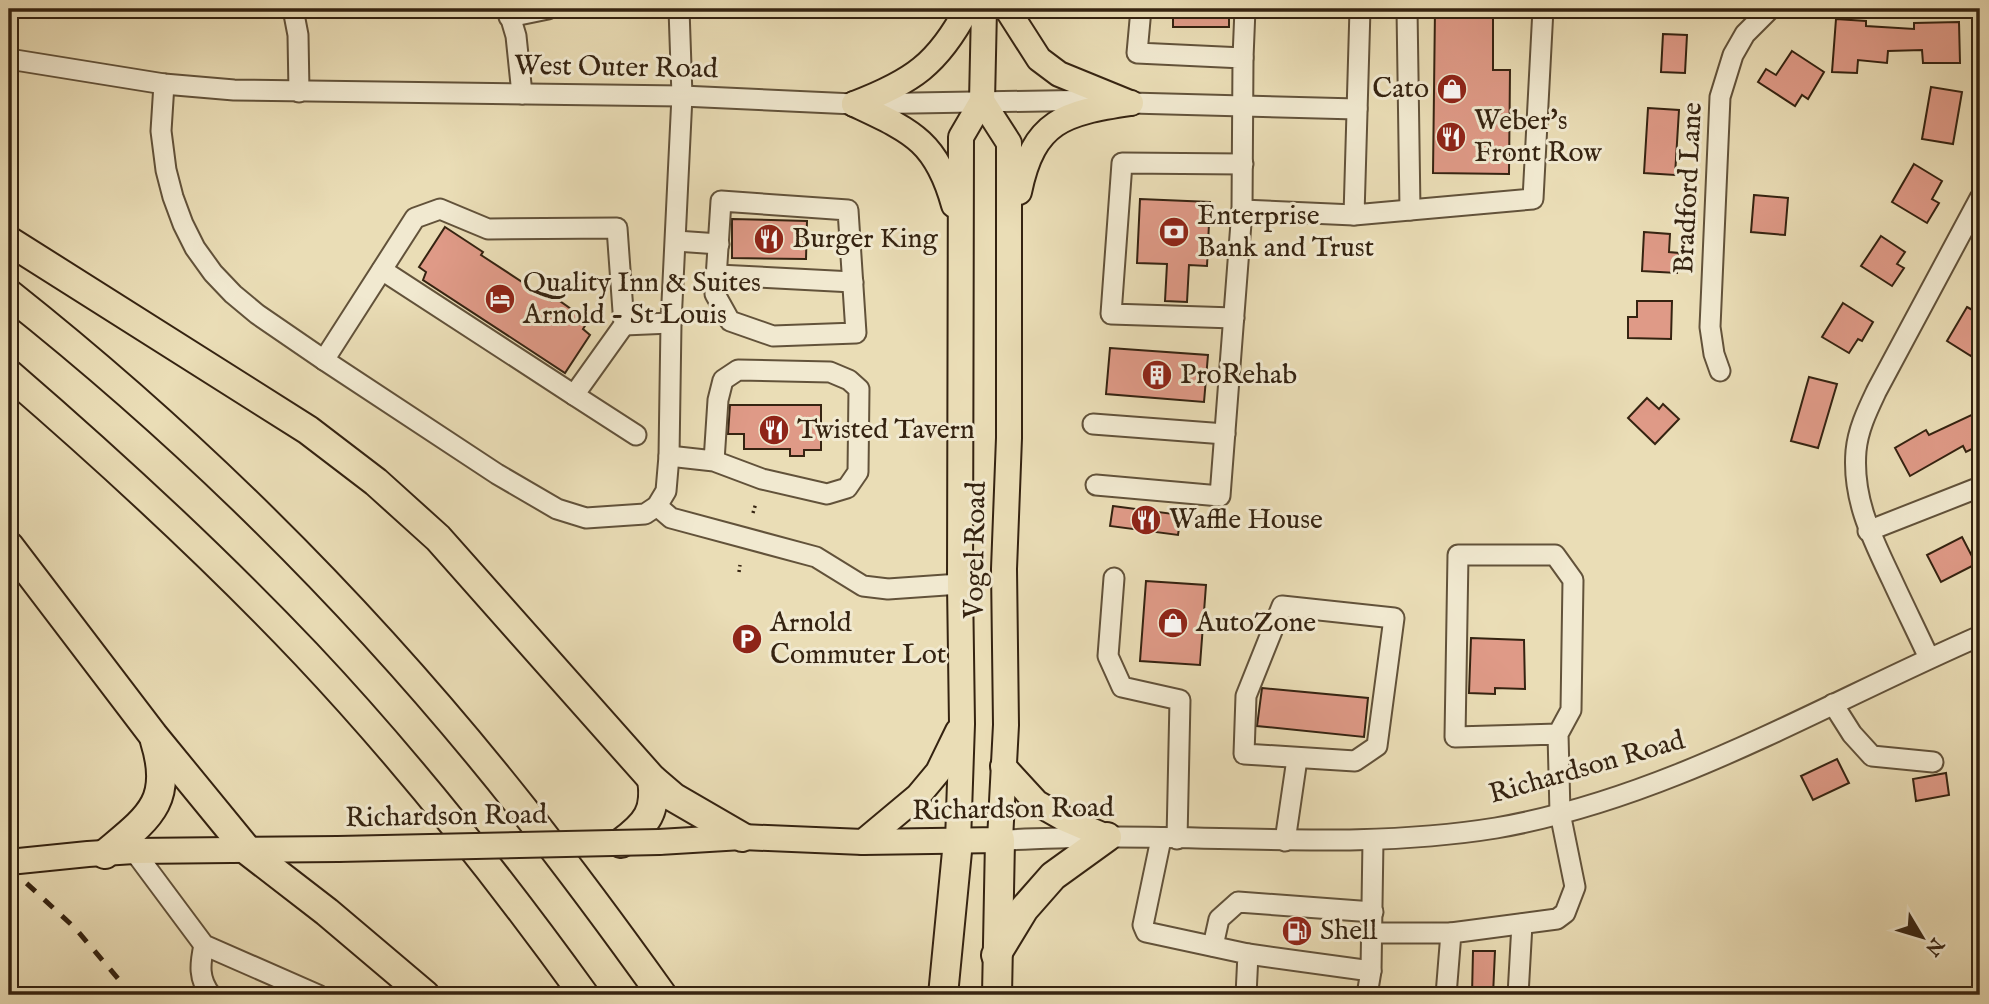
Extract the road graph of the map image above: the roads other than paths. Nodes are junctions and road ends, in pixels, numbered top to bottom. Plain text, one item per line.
1 (293, 9) edge
2 (548, 9) edge
3 (680, 9) edge
4 (967, 9) edge
5 (985, 9) edge
6 (1007, 9) edge
7 (1141, 9) edge
8 (1245, 9) edge
9 (1360, 9) edge
10 (1406, 9) edge
11 (1544, 9) edge
12 (1761, 11) edge
13 (509, 13) edge
14 (1243, 58) junction
15 (9, 59) edge
16 (164, 83) junction
17 (299, 92) junction
18 (522, 94) junction
19 (682, 96) junction
20 (982, 101) junction
21 (1131, 103) junction
22 (854, 104) junction
23 (1233, 106) junction
24 (1357, 109) junction
25 (1243, 164) junction
26 (1980, 198) edge
27 (1242, 210) junction
28 (1410, 210) junction
29 (1354, 215) junction
30 (961, 235) junction
31 (1009, 237) junction
32 (9, 241) edge
33 (676, 241) junction
34 (719, 244) junction
35 (382, 270) junction
36 (718, 275) junction
37 (853, 282) junction
38 (9, 294) edge
39 (1234, 318) junction
40 (671, 323) junction
41 (624, 325) junction
42 (324, 360) junction
43 (1720, 371) dead end
44 (9, 374) edge
45 (574, 395) junction
46 (1093, 424) dead end
47 (1225, 434) junction
48 (636, 435) dead end
49 (670, 456) junction
50 (714, 461) junction
51 (1096, 485) dead end
52 (1980, 487) edge
53 (657, 506) junction
54 (1868, 531) junction
55 (9, 546) edge
56 (1114, 578) dead end
57 (960, 584) junction
58 (1980, 636) edge
59 (1929, 658) junction
60 (1833, 704) junction
61 (962, 724) junction
62 (1558, 734) junction
63 (153, 735) junction
64 (1297, 759) junction
65 (1933, 762) dead end
66 (1003, 766) junction
67 (652, 779) junction
68 (1560, 813) junction
69 (652, 833) junction
70 (742, 837) junction
71 (1107, 837) junction
72 (1169, 839) junction
73 (1000, 840) junction
74 (1373, 840) junction
75 (958, 841) junction
76 (1285, 841) junction
77 (863, 842) junction
78 (621, 843) joint
79 (248, 851) junction
80 (134, 852) junction
81 (96, 854) junction
82 (9, 862) edge
83 (1373, 912) junction
84 (1522, 924) junction
85 (1372, 933) junction
86 (1451, 933) junction
87 (204, 945) junction
88 (1213, 946) junction
89 (1248, 954) junction
90 (996, 955) junction
91 (1371, 971) junction
92 (211, 995) edge
93 (318, 995) edge
94 (425, 995) edge
95 (584, 995) edge
96 (662, 995) edge
97 (943, 995) edge
98 (997, 995) edge
99 (1247, 995) edge
100 (1367, 995) edge
101 (1446, 995) edge
102 (1518, 995) edge

1 - 17 street
2 - 13 street
3 - 19 street
4 - 22 main road
5 - 20 main road, Vogel Road
6 - 21 main road
7 - 14 street
8 - 14 street
9 - 24 street
10 - 28 street
11 - 28 street
12 - 43 street, Bradford Lane
13 - 18 street
14 - 23 street
15 - 16 street, West Outer Road
16 - 17 street, West Outer Road
16 - 42 street
17 - 18 street, West Outer Road
18 - 19 street, West Outer Road
19 - 22 street, West Outer Road
19 - 33 street
20 - 21 street, West Outer Road
20 - 22 street, West Outer Road
20 - 30 main road, Vogel Road
20 - 31 main road, Vogel Road
21 - 23 street, West Outer Road
21 - 31 main road
22 - 30 main road
23 - 24 street, West Outer Road
23 - 25 street
24 - 29 street
25 - 27 street
25 - 39 street
26 - 54 street
27 - 29 street
27 - 39 street
28 - 29 street
30 - 57 main road, Vogel Road
31 - 66 main road, Vogel Road
32 - 67 highway
33 - 34 street
33 - 40 street
34 - 36 street
34 - 37 street
35 - 41 street
35 - 42 street
35 - 45 street
36 - 37 street
36 - 37 street
38 - 96 highway
39 - 47 street
40 - 41 street
40 - 49 street
41 - 45 street
42 - 53 street
44 - 95 highway
45 - 48 street
46 - 47 street
47 - 51 street
49 - 50 street
49 - 53 street
50 - 50 street
52 - 54 street
53 - 57 street
54 - 59 street
55 - 63 highway
56 - 72 street
57 - 61 main road, Vogel Road
58 - 59 street, Richardson Road
59 - 60 street, Richardson Road
60 - 65 street
60 - 68 street, Richardson Road
61 - 75 main road, Vogel Road
61 - 77 main road
62 - 62 street
62 - 68 street
63 - 79 highway
63 - 81 highway
64 - 64 street
64 - 76 street
66 - 71 main road
66 - 73 main road, Vogel Road
67 - 69 highway
67 - 70 highway
68 - 74 street, Richardson Road
68 - 84 street
69 - 70 main road, Richardson Road
69 - 78 highway
70 - 77 main road, Richardson Road
71 - 72 street, Richardson Road
71 - 73 street, Richardson Road
71 - 90 highway
72 - 76 street, Richardson Road
72 - 88 street
73 - 75 main road, Richardson Road
73 - 90 highway
74 - 76 street, Richardson Road
74 - 83 street
75 - 77 main road, Richardson Road
75 - 97 highway
78 - 79 main road, Richardson Road, bridge
79 - 80 main road, Richardson Road
79 - 94 highway
80 - 81 main road, Richardson Road
80 - 87 street
81 - 82 main road, Richardson Road
83 - 85 street
83 - 88 street
84 - 86 street
84 - 102 street
85 - 86 street
85 - 91 street
86 - 101 street
87 - 92 street
87 - 93 street
88 - 89 street
89 - 91 street
89 - 99 street
90 - 98 highway
91 - 100 street

